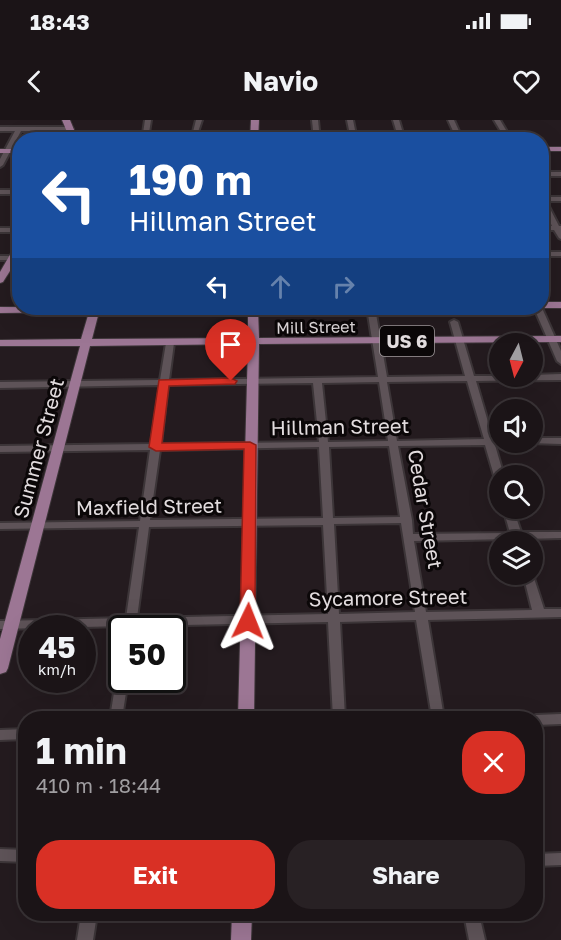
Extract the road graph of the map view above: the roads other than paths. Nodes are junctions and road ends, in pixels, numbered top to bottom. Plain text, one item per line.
1 (66, 120) edge
2 (0, 129) edge
3 (19, 129) junction
4 (70, 129) joint
5 (17, 132) edge
6 (4, 151) edge
7 (0, 165) edge
8 (549, 211) edge
9 (559, 228) edge
10 (561, 237) edge
11 (12, 264) edge
12 (0, 280) edge
13 (93, 315) edge
14 (253, 315) edge
15 (372, 315) edge
16 (542, 315) edge
17 (454, 322) dead end
18 (556, 340) edge
19 (460, 341) junction
20 (376, 342) junction
21 (0, 343) edge
22 (85, 343) junction
23 (170, 343) junction
24 (253, 343) junction
25 (561, 361) edge
26 (561, 377) edge
27 (469, 378) junction
28 (383, 379) junction
29 (317, 380) junction
30 (254, 381) junction
31 (163, 382) junction
32 (75, 384) junction
33 (0, 385) edge
34 (543, 441) edge
35 (561, 441) edge
36 (488, 442) junction
37 (324, 444) junction
38 (250, 445) junction
39 (393, 445) junction
40 (58, 447) junction
41 (156, 447) junction
42 (0, 449) edge
43 (495, 465) edge
44 (406, 520) junction
45 (327, 521) junction
46 (250, 522) junction
47 (145, 524) junction
48 (38, 525) junction
49 (0, 526) edge
50 (561, 535) edge
51 (543, 536) edge
52 (409, 538) junction
53 (489, 538) edge
54 (531, 585) edge
55 (538, 613) junction
56 (561, 613) edge
57 (131, 615) edge
58 (423, 616) junction
59 (333, 617) junction
60 (248, 621) junction
61 (186, 623) edge
62 (6, 625) edge
63 (108, 625) edge
64 (0, 668) edge
65 (120, 693) edge
66 (117, 711) edge
67 (246, 711) edge
68 (339, 711) edge
69 (437, 711) edge
70 (561, 719) edge
71 (543, 720) edge
72 (18, 734) edge
73 (0, 735) edge
74 (0, 855) edge
75 (18, 856) edge
76 (561, 859) edge
77 (543, 860) edge
78 (88, 921) edge
79 (242, 921) edge
80 (473, 921) edge
81 (85, 940) edge
82 (241, 940) edge
83 (477, 940) edge

1 - 4 main road
2 - 3 street
3 - 4 street
3 - 5 street
6 - 7 street
8 - 9 street
9 - 10 street
11 - 12 main road
13 - 22 main road, Summer Street
14 - 24 main road
15 - 20 street, Cedar Street
16 - 18 street
17 - 19 street
18 - 19 main road, Mill Street / US 6
18 - 25 street
19 - 20 main road, Mill Street / US 6
19 - 27 street
20 - 24 main road, Mill Street / US 6
20 - 28 street, Cedar Street
21 - 22 main road, Mill Street / US 6
22 - 23 main road, Mill Street / US 6
22 - 32 main road, Summer Street
23 - 24 main road, Mill Street / US 6
23 - 31 street
24 - 30 main road
26 - 27 street
27 - 28 street
27 - 36 street
28 - 29 street
28 - 39 street, Cedar Street
29 - 30 street
29 - 37 street
30 - 31 street
30 - 38 main road
31 - 32 street
31 - 41 street
32 - 33 street
32 - 40 main road, Summer Street
34 - 35 street
36 - 39 street, Hillman Street
36 - 43 street
37 - 38 street, Hillman Street
37 - 39 street, Hillman Street
37 - 45 street
38 - 41 street, Hillman Street
38 - 46 main road
39 - 44 street, Cedar Street
40 - 41 street, Hillman Street
40 - 42 street, Hillman Street
40 - 48 main road, Summer Street
41 - 47 street
44 - 45 street, Maxfield Street
44 - 52 street, Cedar Street
45 - 46 street, Maxfield Street
45 - 59 street
46 - 47 street, Maxfield Street
46 - 60 main road
47 - 48 street, Maxfield Street
47 - 57 street
48 - 49 street, Maxfield Street
48 - 62 main road, Summer Street
50 - 51 street
52 - 53 street
52 - 58 street, Cedar Street
54 - 55 street
55 - 56 street, Sycamore Street
55 - 58 street, Sycamore Street
58 - 59 street, Sycamore Street
58 - 69 street, Cedar Street
59 - 60 street, Sycamore Street
59 - 68 street
60 - 61 street, Sycamore Street
60 - 67 main road
62 - 63 street, Sycamore Street
62 - 64 main road, Summer Street
65 - 66 street
70 - 71 street
72 - 73 street
74 - 75 street
76 - 77 street
78 - 81 street
79 - 82 main road
80 - 83 street

